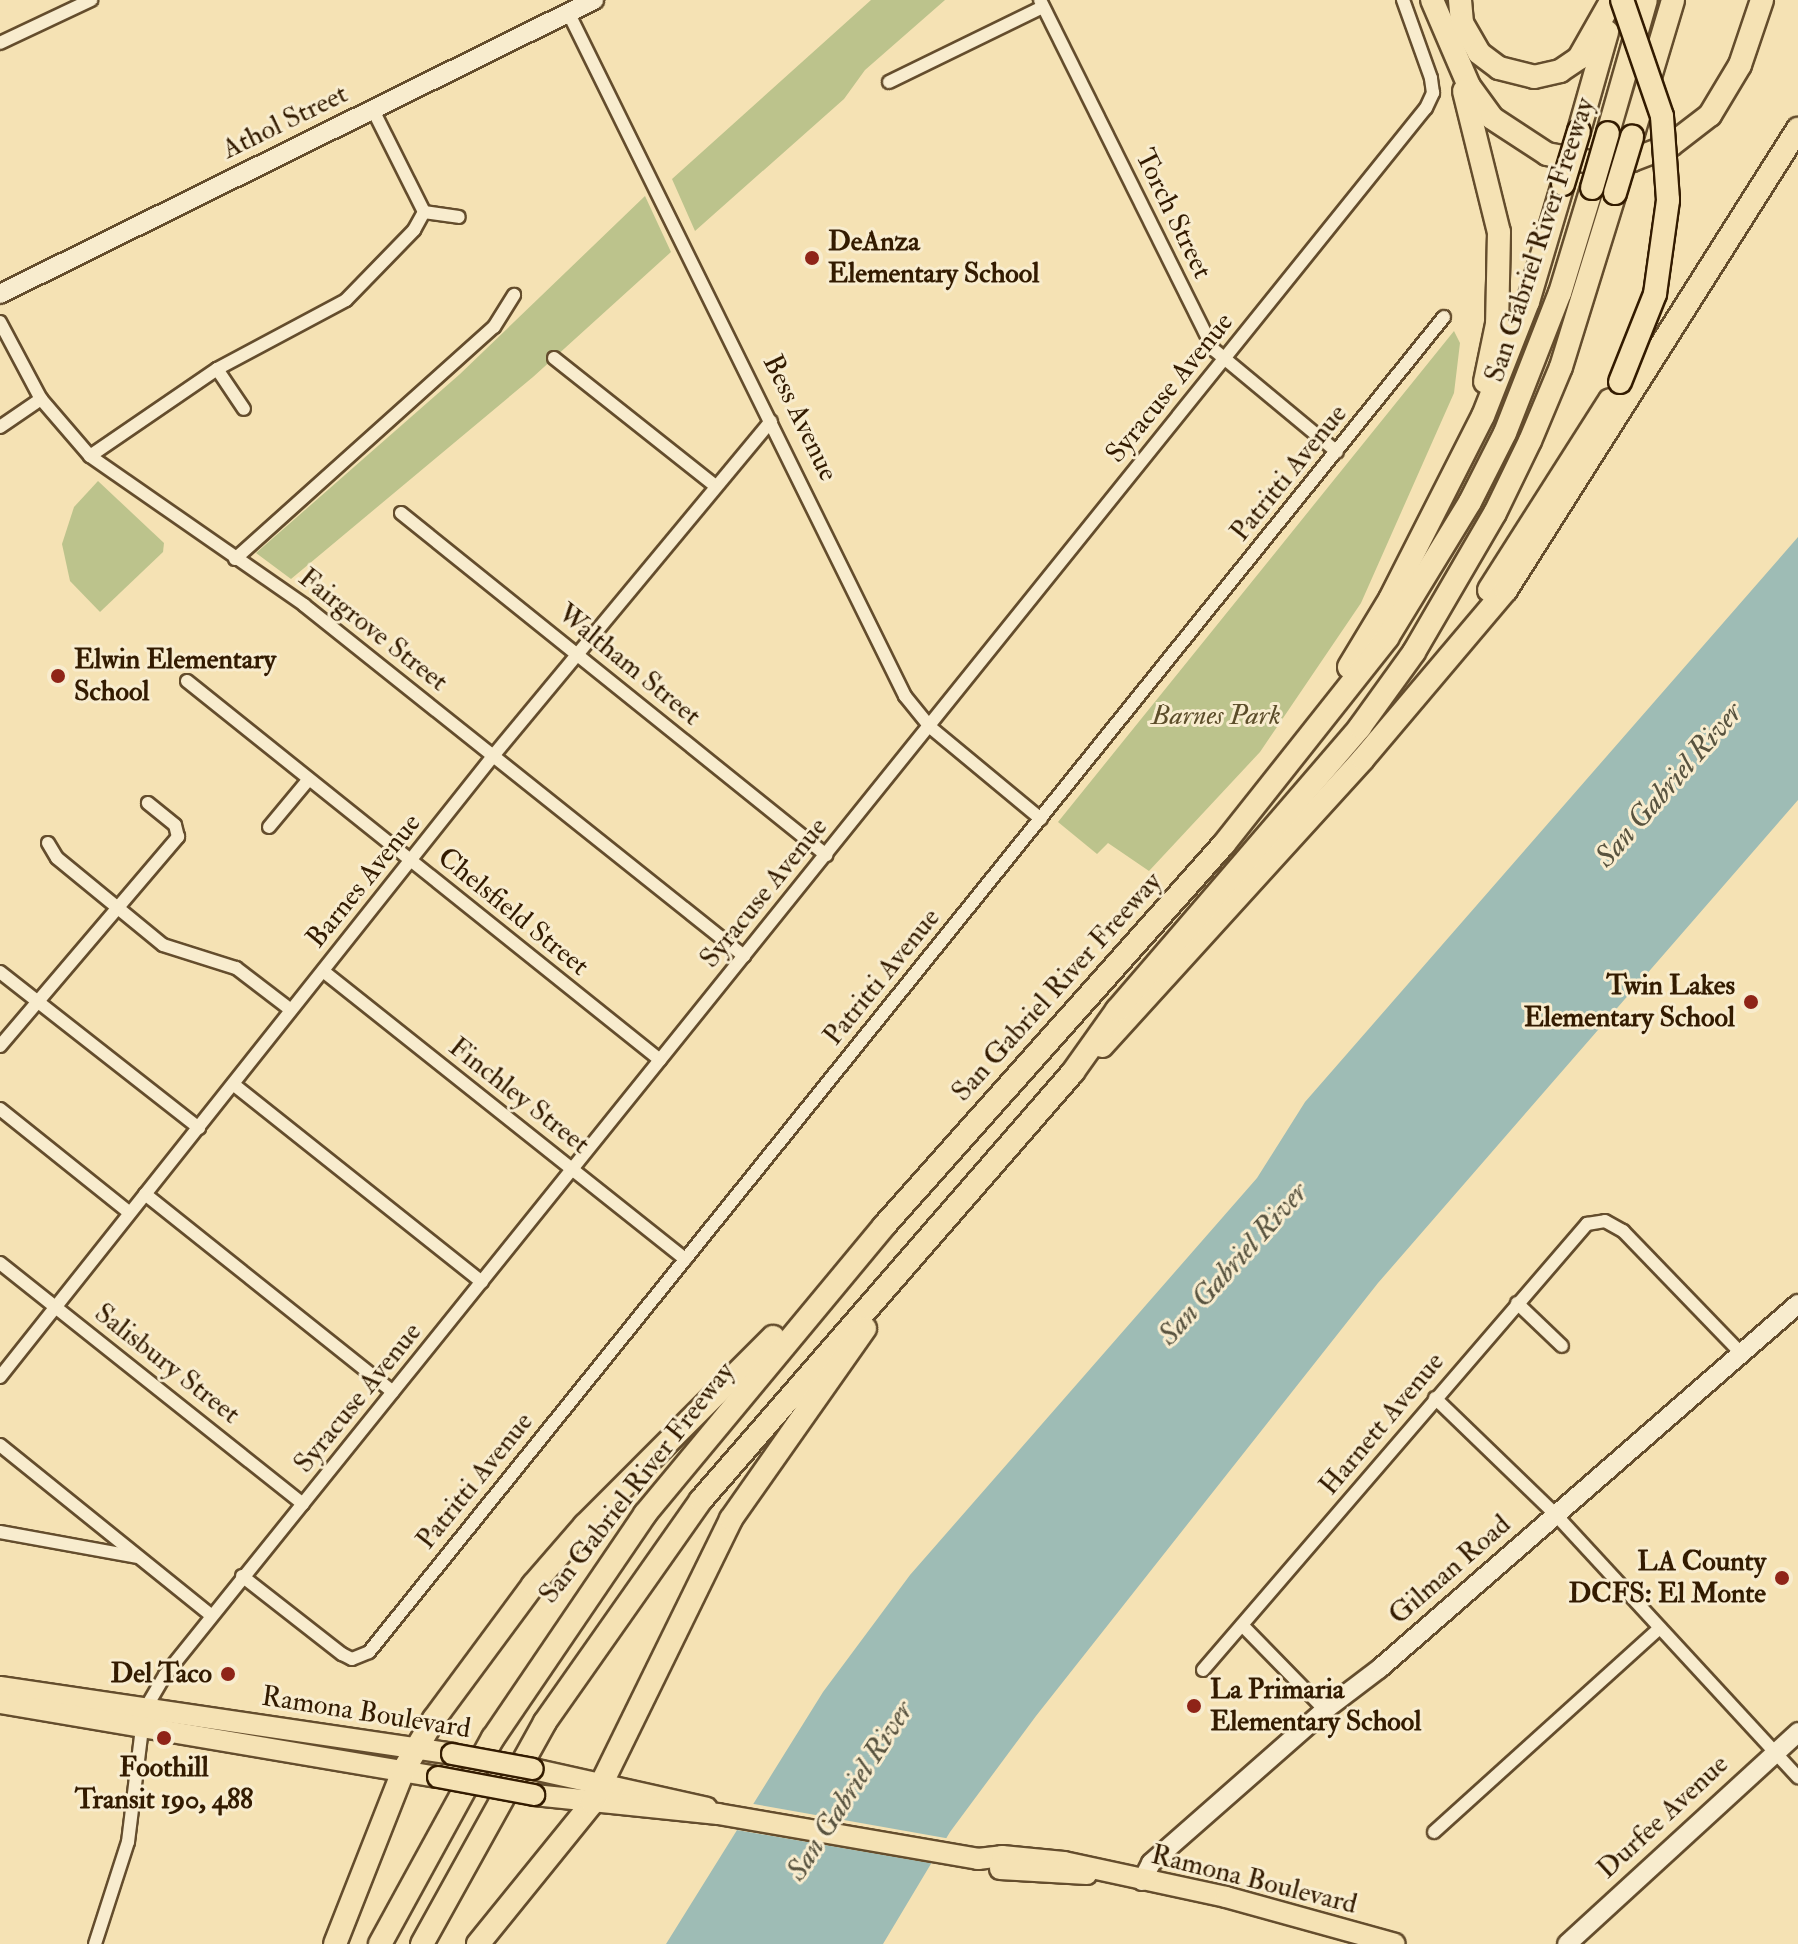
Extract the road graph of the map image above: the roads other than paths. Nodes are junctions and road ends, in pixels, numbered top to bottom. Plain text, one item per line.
1 (91, 0) edge
2 (594, 0) edge
3 (1403, 0) edge
4 (1432, 0) edge
5 (1460, 0) edge
6 (1616, 0) edge
7 (1646, 0) edge
8 (1673, 0) edge
9 (1762, 0) edge
10 (1041, 4) edge
11 (565, 6) edge
12 (0, 43) edge
13 (1455, 57) junction
14 (889, 82) dead end
15 (373, 110) junction
16 (1798, 129) edge
17 (424, 212) junction
18 (459, 217) dead end
19 (0, 294) edge
20 (514, 295) dead end
21 (1444, 317) dead end
22 (0, 322) edge
23 (554, 358) dead end
24 (1223, 360) junction
25 (217, 369) junction
26 (41, 399) junction
27 (244, 409) dead end
28 (771, 421) junction
29 (0, 427) edge
30 (1337, 452) junction
31 (90, 456) junction
32 (1456, 467) junction
33 (714, 485) junction
34 (401, 513) dead end
35 (235, 559) junction
36 (578, 655) junction
37 (187, 681) dead end
38 (1416, 697) junction
39 (930, 727) junction
40 (493, 756) junction
41 (309, 779) junction
42 (148, 803) dead end
43 (1041, 819) junction
44 (269, 827) dead end
45 (48, 843) dead end
46 (1224, 844) junction
47 (826, 855) junction
48 (411, 861) junction
49 (116, 907) junction
50 (744, 956) junction
51 (323, 971) junction
52 (0, 972) edge
53 (39, 1002) junction
54 (291, 1010) junction
55 (0, 1046) edge
56 (660, 1060) junction
57 (1073, 1072) junction
58 (233, 1084) junction
59 (0, 1109) edge
60 (199, 1128) junction
61 (574, 1170) junction
62 (145, 1194) junction
63 (960, 1198) junction
64 (130, 1213) junction
65 (884, 1226) junction
66 (685, 1259) junction
67 (0, 1263) edge
68 (482, 1282) junction
69 (1517, 1303) junction
70 (1798, 1304) edge
71 (56, 1307) junction
72 (1562, 1346) dead end
73 (1739, 1351) junction
74 (0, 1377) edge
75 (393, 1392) junction
76 (1435, 1398) junction
77 (0, 1445) edge
78 (303, 1504) junction
79 (1556, 1515) junction
80 (0, 1532) edge
81 (140, 1558) junction
82 (242, 1576) junction
83 (211, 1615) junction
84 (1242, 1625) junction
85 (1660, 1628) junction
86 (1203, 1670) dead end
87 (0, 1687) edge
88 (0, 1703) edge
89 (1325, 1710) junction
90 (143, 1719) junction
91 (1798, 1732) edge
92 (415, 1749) junction
93 (1775, 1753) junction
94 (403, 1771) junction
95 (1798, 1777) edge
96 (605, 1781) junction
97 (592, 1803) junction
98 (718, 1814) junction
99 (1434, 1832) dead end
100 (1142, 1881) junction
101 (95, 1944) edge
102 (335, 1944) edge
103 (380, 1944) edge
104 (422, 1944) edge
105 (478, 1944) edge
106 (1395, 1944) edge
107 (1567, 1944) edge

1 - 12 street
2 - 11 street, Athol Street
3 - 24 street, Syracuse Avenue
4 - 13 highway
5 - 6 highway
6 - 32 highway, bridge
6 - 38 highway, bridge
7 - 46 highway, San Gabriel River Freeway, bridge
8 - 57 highway, San Gabriel River Freeway, bridge
9 - 13 highway
10 - 14 street
10 - 24 street, Torch Street
11 - 15 street, Athol Street
11 - 28 street, Bess Avenue
13 - 32 highway
15 - 17 street
15 - 19 street, Athol Street
16 - 38 highway
17 - 18 street
17 - 25 street
20 - 35 street
21 - 30 street, Patritti Avenue
22 - 26 street, Fairgrove Street
23 - 33 street
24 - 30 street, Torch Street
24 - 39 street, Syracuse Avenue
25 - 27 street
25 - 31 street
26 - 29 street
26 - 31 street, Fairgrove Street
28 - 33 street, Barnes Avenue
28 - 39 street, Bess Avenue
30 - 43 street, Patritti Avenue
31 - 35 street, Fairgrove Street
32 - 46 highway
33 - 36 street, Barnes Avenue
34 - 36 street, Waltham Street
35 - 40 street, Fairgrove Street
36 - 40 street, Barnes Avenue
36 - 47 street, Waltham Street
37 - 41 street, Chelsfield Street
38 - 57 highway
39 - 43 street, Bess Avenue
39 - 47 street, Syracuse Avenue
40 - 48 street, Barnes Avenue
40 - 50 street, Fairgrove Street
41 - 44 street
41 - 48 street, Chelsfield Street
42 - 49 street
43 - 66 street, Patritti Avenue
45 - 49 street
46 - 65 highway, San Gabriel River Freeway
47 - 50 street, Syracuse Avenue
48 - 51 street, Barnes Avenue
48 - 56 street, Chelsfield Street
49 - 53 street
49 - 54 street
50 - 56 street, Syracuse Avenue
51 - 54 street, Barnes Avenue
51 - 61 street, Finchley Street
52 - 53 street
53 - 55 street
53 - 60 street
54 - 58 street, Barnes Avenue
56 - 61 street, Syracuse Avenue
57 - 63 highway, San Gabriel River Freeway
58 - 60 street, Barnes Avenue
58 - 68 street
59 - 64 street
60 - 62 street, Barnes Avenue
61 - 66 street, Finchley Street
61 - 68 street, Syracuse Avenue
62 - 64 street, Barnes Avenue
62 - 75 street
63 - 96 highway
63 - 104 highway, San Gabriel River Freeway
64 - 71 street, Barnes Avenue
65 - 92 highway
65 - 103 highway, San Gabriel River Freeway
66 - 82 street, Patritti Avenue
67 - 71 street, Salisbury Street
68 - 75 street, Syracuse Avenue
69 - 72 street
69 - 73 street, Harnett Avenue
69 - 76 street, Harnett Avenue
70 - 73 street, Gilman Road
71 - 74 street, Barnes Avenue
71 - 78 street, Salisbury Street
73 - 79 street, Gilman Road
75 - 78 street, Syracuse Avenue
76 - 79 street
76 - 84 street, Harnett Avenue
77 - 81 street
78 - 82 street, Syracuse Avenue
79 - 85 street
79 - 89 street, Gilman Road
80 - 81 street
81 - 83 street
82 - 83 street, Syracuse Avenue
83 - 90 street, Syracuse Avenue
84 - 86 street, Harnett Avenue
84 - 89 street
85 - 93 street
85 - 99 street
87 - 90 main road, Ramona Boulevard
88 - 90 main road, Ramona Boulevard
89 - 100 street, Gilman Road
90 - 92 main road, Ramona Boulevard
90 - 94 main road, Ramona Boulevard
90 - 101 street
91 - 93 street, Durfee Avenue
92 - 94 highway
92 - 96 main road, Ramona Boulevard, bridge
93 - 95 street
93 - 107 street, Durfee Avenue
94 - 97 main road, Ramona Boulevard, bridge
94 - 102 highway
96 - 97 highway
96 - 98 main road, Ramona Boulevard
97 - 98 main road, Ramona Boulevard
97 - 105 highway
98 - 100 main road, Ramona Boulevard
100 - 106 main road, Ramona Boulevard

